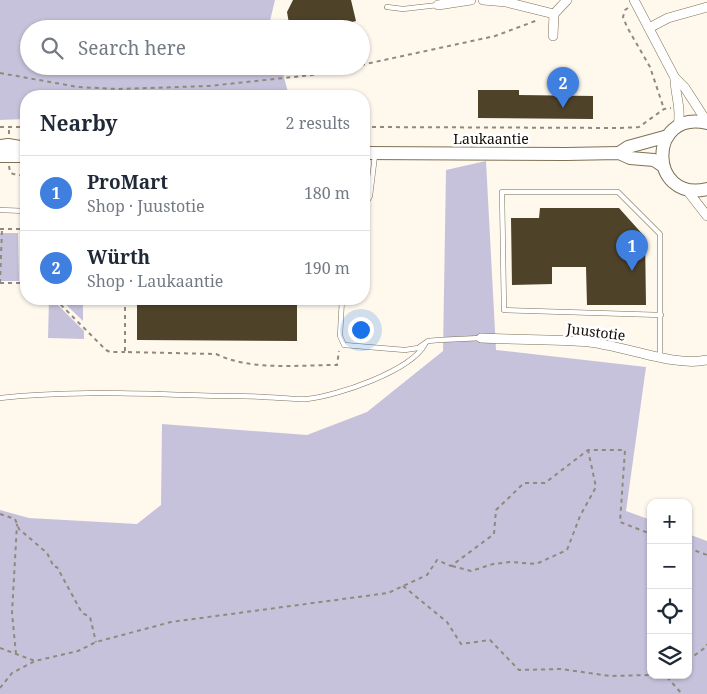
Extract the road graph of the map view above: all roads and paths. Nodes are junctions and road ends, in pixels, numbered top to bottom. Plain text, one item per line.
1 (471, 0) edge
2 (483, 0) edge
3 (567, 0) edge
4 (635, 1) edge
5 (438, 5) joint
6 (387, 7) dead end
7 (707, 7) edge
8 (554, 14) junction
9 (649, 28) junction
10 (553, 36) dead end
11 (370, 62) edge
12 (0, 73) edge
13 (312, 75) edge
14 (675, 78) junction
15 (680, 107) junction
16 (664, 109) junction
17 (707, 122) edge
18 (370, 126) edge
19 (678, 126) junction
20 (0, 127) edge
21 (20, 127) edge
22 (668, 136) junction
23 (0, 146) edge
24 (20, 147) edge
25 (370, 153) edge
26 (619, 153) junction
27 (0, 156) edge
28 (20, 156) edge
29 (663, 166) junction
30 (686, 189) junction
31 (707, 189) edge
32 (370, 196) edge
33 (0, 210) edge
34 (20, 211) edge
35 (707, 216) edge
36 (1, 229) edge
37 (20, 229) edge
38 (0, 283) edge
39 (20, 283) edge
40 (61, 305) edge
41 (125, 305) edge
42 (342, 305) edge
43 (661, 316) junction
44 (481, 338) joint
45 (341, 339) junction
46 (425, 344) junction
47 (125, 352) junction
48 (660, 356) junction
49 (707, 360) edge
50 (0, 398) edge
51 (588, 450) junction
52 (0, 514) edge
53 (17, 523) junction
54 (647, 532) edge
55 (692, 549) edge
56 (707, 555) edge
57 (451, 566) junction
58 (403, 586) junction
59 (96, 642) junction
60 (707, 644) edge
61 (0, 648) edge
62 (16, 654) junction
63 (692, 657) edge
64 (35, 661) junction
65 (647, 675) edge
66 (670, 679) edge
67 (0, 688) edge
68 (682, 694) edge

1 - 5 street
2 - 8 street
3 - 8 street
4 - 9 street
4 - 16 path
5 - 6 lane
7 - 9 street
8 - 10 street
8 - 11 path
9 - 14 street
12 - 13 path
14 - 15 street
14 - 17 street
15 - 16 path
15 - 19 street
16 - 18 path
17 - 19 main road
19 - 22 main road
20 - 21 path
22 - 26 main road, Laukaantie
22 - 29 main road
23 - 24 main road
25 - 26 main road, Laukaantie
25 - 32 lane
26 - 29 main road, Laukaantie
27 - 28 main road
29 - 30 main road
30 - 31 main road
30 - 35 street
33 - 34 lane
36 - 37 path
36 - 38 path
38 - 39 path
40 - 47 path
41 - 47 path
42 - 45 lane
43 - 43 lane
43 - 48 lane
44 - 46 lane
44 - 48 street, Juustotie
45 - 46 lane
45 - 47 path
46 - 50 lane
48 - 49 street, Juustotie
51 - 54 path
51 - 57 path
51 - 57 path
52 - 53 path
53 - 59 path
53 - 62 path
55 - 56 path
57 - 58 path
58 - 59 path
58 - 65 path
59 - 64 path
60 - 63 path
61 - 62 path
62 - 64 path
64 - 67 path
66 - 68 path

